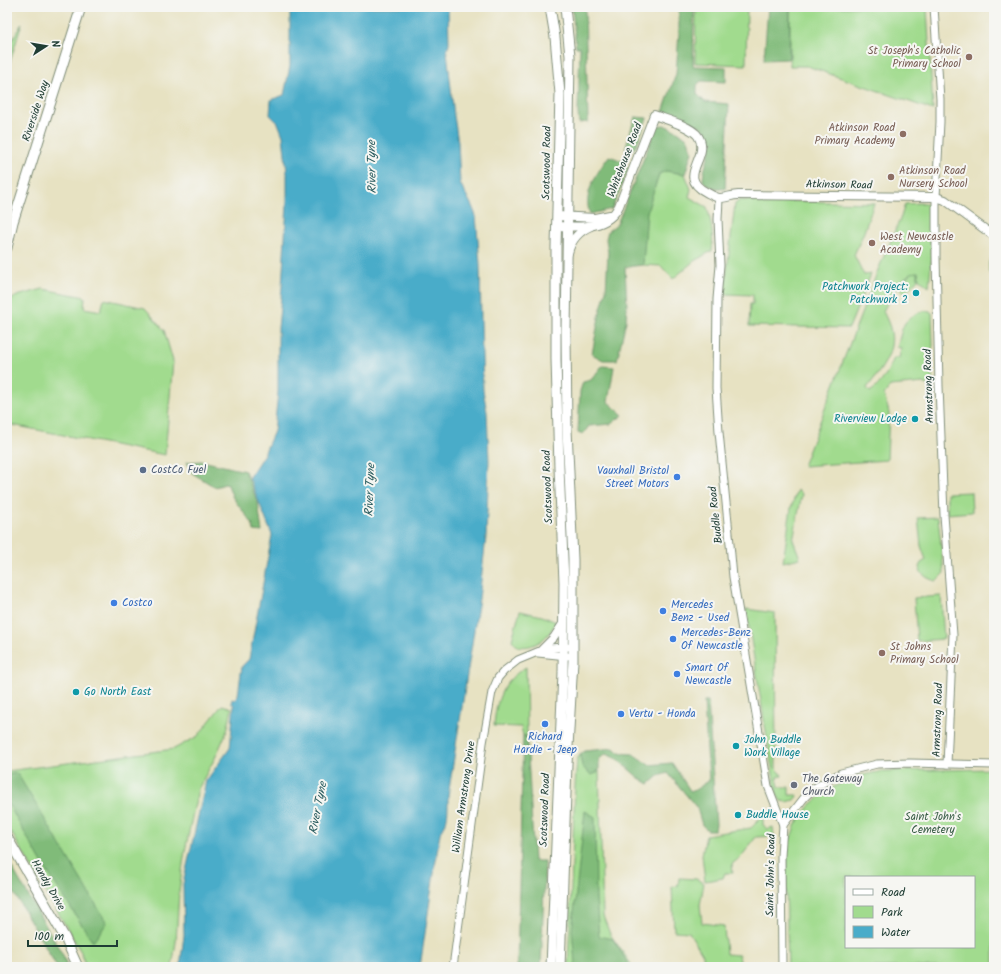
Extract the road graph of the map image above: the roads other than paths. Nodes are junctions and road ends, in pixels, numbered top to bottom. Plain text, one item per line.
1 (82, 7) edge
2 (550, 7) edge
3 (565, 7) edge
4 (934, 7) edge
5 (936, 198) junction
6 (719, 199) junction
7 (614, 213) junction
8 (558, 216) junction
9 (568, 216) junction
10 (13, 222) junction
11 (557, 226) junction
12 (568, 226) junction
13 (592, 226) junction
14 (7, 232) edge
15 (994, 236) edge
16 (7, 248) edge
17 (567, 258) junction
18 (563, 622) junction
19 (538, 651) junction
20 (563, 651) junction
21 (573, 652) junction
22 (948, 764) junction
23 (994, 765) edge
24 (783, 825) junction
25 (7, 837) edge
26 (78, 967) edge
27 (453, 967) edge
28 (551, 967) edge
29 (560, 967) edge
30 (782, 967) edge

1 - 10 main road, Riverside Way
2 - 8 main road, Scotswood Road
3 - 9 main road, Scotswood Road
4 - 5 street, Armstrong Road
5 - 6 main road, Atkinson Road
5 - 15 main road, Atkinson Road
5 - 22 street, Armstrong Road
6 - 7 main road, Whitehouse Road
6 - 24 street, Buddle Road
7 - 9 main road, Whitehouse Road
7 - 13 main road, Whitehouse Road
8 - 9 main road, Whitehouse Road
8 - 11 main road, Scotswood Road
9 - 12 main road, Scotswood Road
10 - 14 main road
10 - 16 main road
11 - 12 main road, Whitehouse Road
11 - 18 main road, Scotswood Road
12 - 13 main road, Whitehouse Road
12 - 17 main road, Scotswood Road
13 - 17 main road
17 - 21 main road, Scotswood Road
18 - 19 street
18 - 20 main road, Scotswood Road
19 - 20 street, William Armstrong Drive
19 - 27 street, William Armstrong Drive
20 - 21 street, William Armstrong Drive
20 - 28 main road, Scotswood Road
21 - 29 main road, Scotswood Road
22 - 23 street, Saint John's Road
22 - 24 street, Saint John's Road
24 - 30 street, Saint John's Road
25 - 26 main road, Handy Drive

